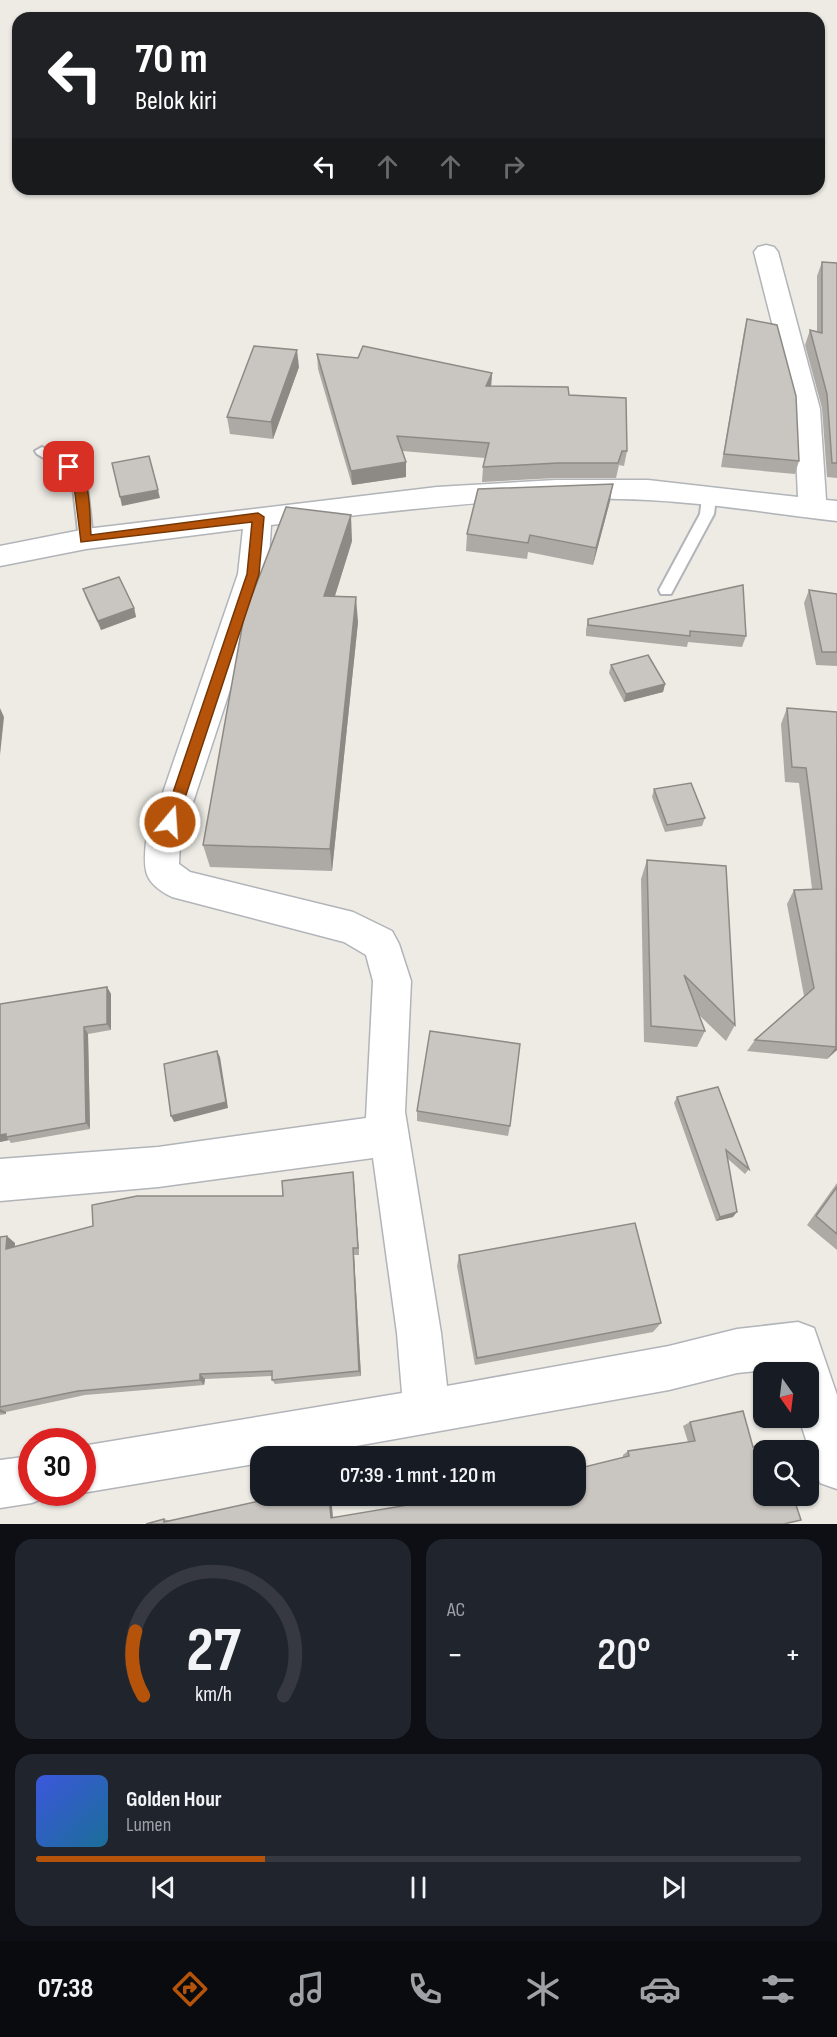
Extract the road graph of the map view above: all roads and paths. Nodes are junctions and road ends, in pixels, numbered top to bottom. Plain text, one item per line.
1 (766, 252) dead end
2 (42, 451) dead end
3 (709, 498) junction
4 (825, 511) edge
5 (258, 517) junction
6 (86, 539) junction
7 (0, 556) edge
8 (666, 590) dead end
9 (390, 1135) junction
10 (0, 1180) edge
11 (804, 1362) edge
12 (819, 1409) edge
13 (427, 1412) junction
14 (837, 1466) edge
15 (96, 1468) edge
16 (18, 1481) edge
17 (0, 1484) edge

1 - 4 street
2 - 6 lane
3 - 4 street
3 - 5 street
3 - 8 lane
5 - 6 street
5 - 9 street
6 - 7 street
9 - 10 street
9 - 13 street
11 - 13 street
12 - 14 street
13 - 15 street
16 - 17 street

